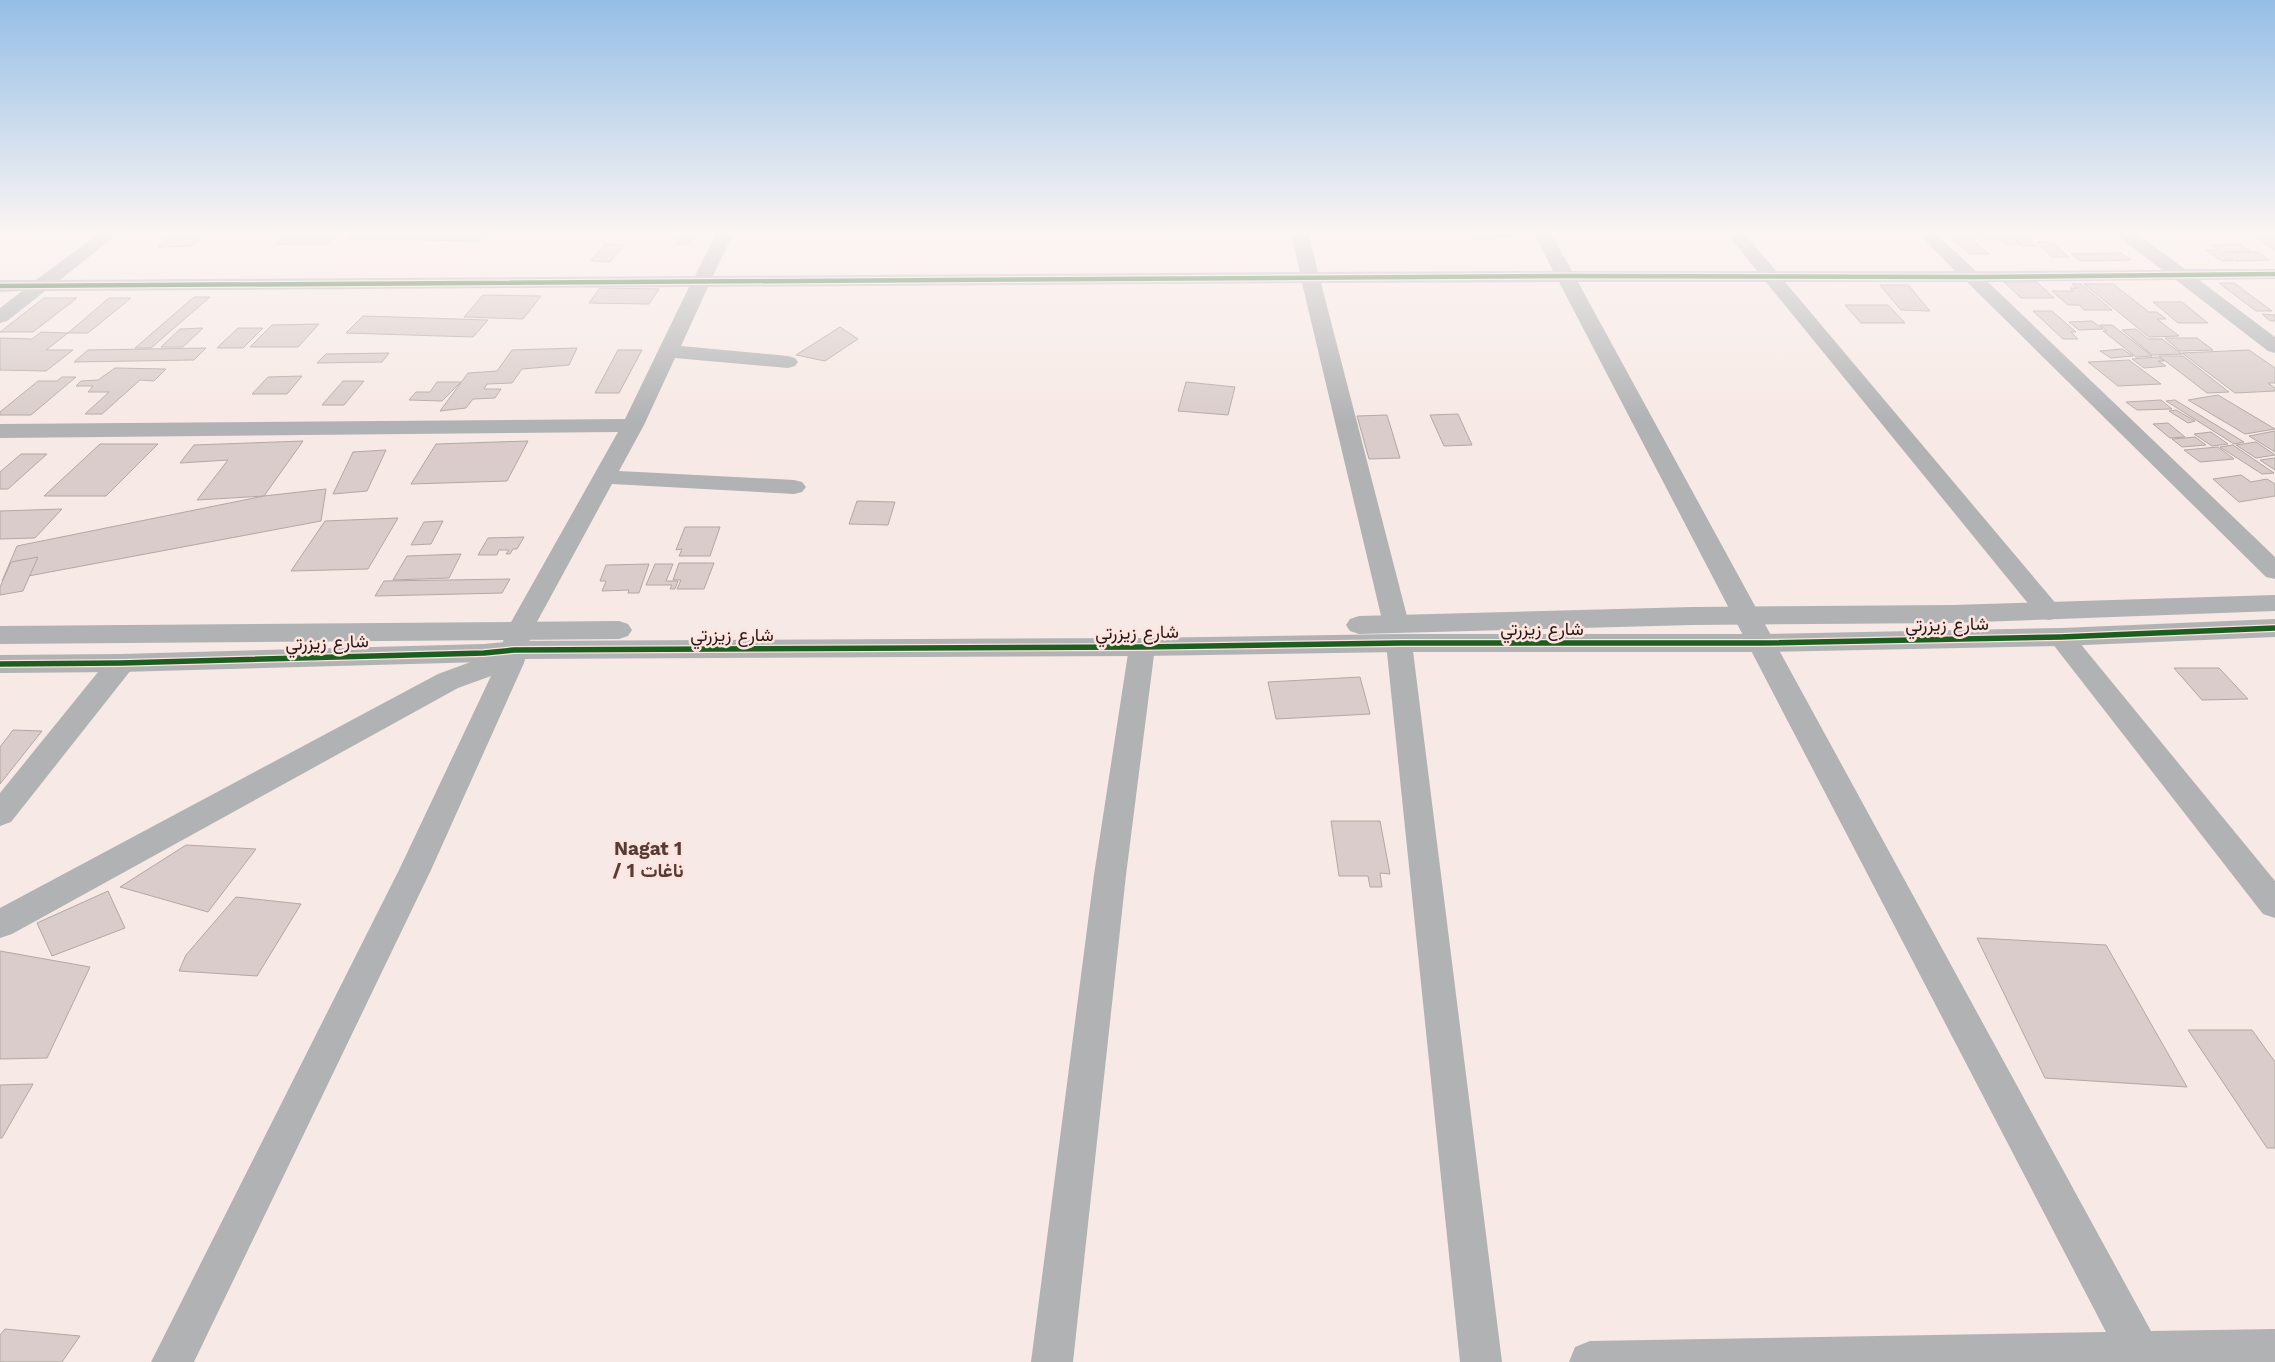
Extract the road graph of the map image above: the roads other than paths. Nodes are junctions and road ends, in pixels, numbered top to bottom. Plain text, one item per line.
1 (28, 296) edge
2 (694, 296) edge
3 (1314, 296) edge
4 (1576, 296) edge
5 (1786, 296) edge
6 (1993, 296) edge
7 (2207, 296) edge
8 (0, 317) edge
9 (2275, 347) edge
10 (668, 350) junction
11 (788, 362) dead end
12 (633, 425) junction
13 (0, 431) edge
14 (604, 477) junction
15 (794, 487) dead end
16 (2275, 570) edge
17 (2275, 603) edge
18 (2055, 624) junction
19 (2275, 628) edge
20 (1754, 630) junction
21 (1397, 634) junction
22 (0, 635) edge
23 (1142, 647) junction
24 (514, 648) junction
25 (121, 663) junction
26 (0, 664) edge
27 (0, 814) edge
28 (2275, 905) edge
29 (0, 924) edge
30 (2275, 1350) edge
31 (2142, 1357) edge
32 (172, 1362) edge
33 (1052, 1362) edge
34 (1481, 1362) edge
35 (1590, 1362) edge

1 - 8 street
2 - 10 street
3 - 21 street
4 - 20 street
5 - 18 street
6 - 16 street
7 - 9 street
10 - 11 street
10 - 12 street
12 - 13 street
12 - 14 street
14 - 15 street
14 - 24 street
17 - 18 street, شارع زيزرتي
18 - 19 street, شارع زيزرتي
18 - 20 street, شارع زيزرتي
18 - 28 street
20 - 21 street, شارع زيزرتي
20 - 31 street
21 - 23 street, شارع زيزرتي
21 - 24 street, شارع زيزرتي
21 - 34 street
22 - 24 street, شارع زيزرتي
23 - 24 street, شارع زيزرتي
23 - 33 street
24 - 25 street, شارع زيزرتي
24 - 29 street
24 - 32 street
25 - 26 street, شارع زيزرتي
25 - 27 street
30 - 31 street
31 - 35 street

